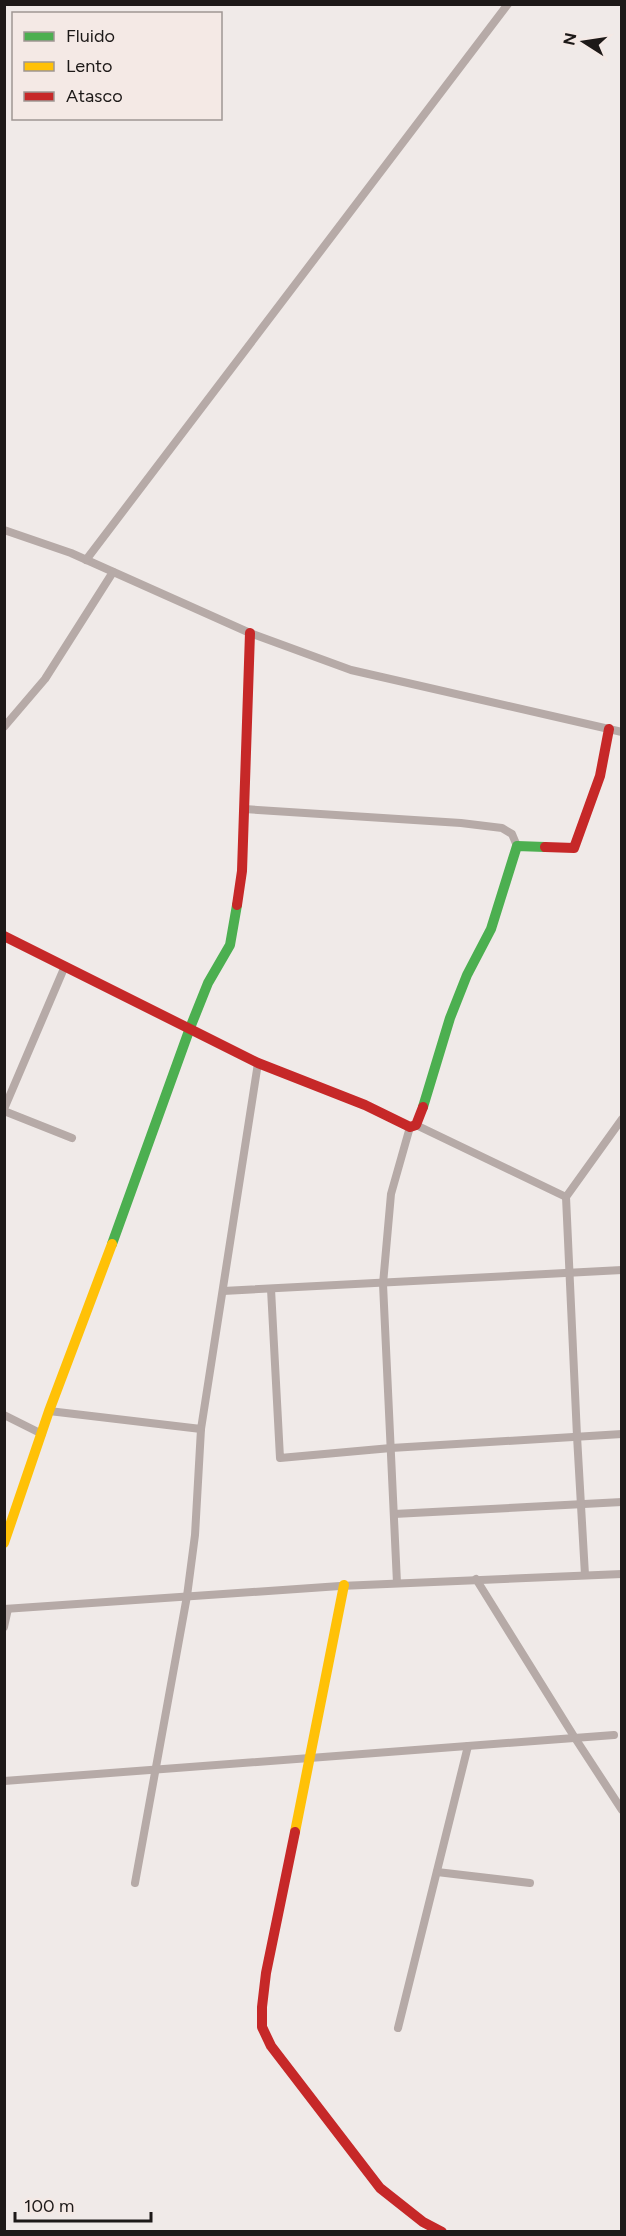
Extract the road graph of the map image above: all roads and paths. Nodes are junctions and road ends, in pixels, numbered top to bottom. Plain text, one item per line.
1 (508, 4) edge
2 (4, 530) edge
3 (86, 560) junction
4 (112, 572) junction
5 (250, 633) junction
6 (4, 728) edge
7 (609, 729) junction
8 (621, 732) edge
9 (244, 809) junction
10 (516, 846) junction
11 (6, 939) edge
12 (65, 966) junction
13 (190, 1028) junction
14 (258, 1063) junction
15 (4, 1110) edge
16 (621, 1119) edge
17 (413, 1126) junction
18 (72, 1138) dead end
19 (566, 1197) junction
20 (621, 1270) edge
21 (570, 1273) junction
22 (383, 1284) junction
23 (272, 1289) junction
24 (223, 1291) junction
25 (49, 1411) junction
26 (4, 1415) edge
27 (201, 1429) junction
28 (42, 1434) junction
29 (621, 1434) edge
30 (577, 1436) junction
31 (391, 1448) junction
32 (621, 1502) edge
33 (580, 1504) junction
34 (394, 1514) junction
35 (4, 1542) edge
36 (621, 1574) edge
37 (585, 1575) junction
38 (476, 1579) junction
39 (397, 1583) junction
40 (344, 1586) junction
41 (187, 1596) junction
42 (6, 1609) edge
43 (4, 1627) edge
44 (614, 1735) dead end
45 (575, 1738) junction
46 (468, 1746) junction
47 (311, 1758) junction
48 (155, 1770) junction
49 (4, 1781) edge
50 (621, 1810) edge
51 (437, 1872) junction
52 (135, 1883) dead end
53 (530, 1883) dead end
54 (398, 2028) dead end
55 (442, 2232) edge

1 - 3 street
2 - 3 street
3 - 4 street
4 - 5 street
4 - 6 street
5 - 7 street
5 - 9 street
7 - 8 street
7 - 10 street
9 - 10 street
9 - 13 street
10 - 17 street
11 - 12 street
12 - 13 street
12 - 15 street
13 - 14 street
13 - 25 street
14 - 17 street
14 - 24 street
15 - 18 street
16 - 19 street
17 - 19 street
17 - 22 street
19 - 21 street
20 - 21 street
21 - 22 street
21 - 30 street
22 - 23 street
22 - 31 street
23 - 24 street
23 - 31 street
24 - 27 street
25 - 27 street
25 - 28 street
26 - 28 street
27 - 41 street
28 - 35 street
29 - 30 street
30 - 31 street
30 - 33 street
31 - 34 street
32 - 33 street
33 - 34 street
33 - 37 street
34 - 39 street
36 - 37 street
37 - 38 street
38 - 39 street
38 - 45 street
39 - 40 street
40 - 41 street
40 - 47 street
41 - 42 street
41 - 48 street
42 - 43 street
44 - 45 street
45 - 46 street
45 - 50 street
46 - 47 street
46 - 51 street
47 - 48 street
47 - 55 street
48 - 49 street
48 - 52 street
51 - 53 street
51 - 54 street

